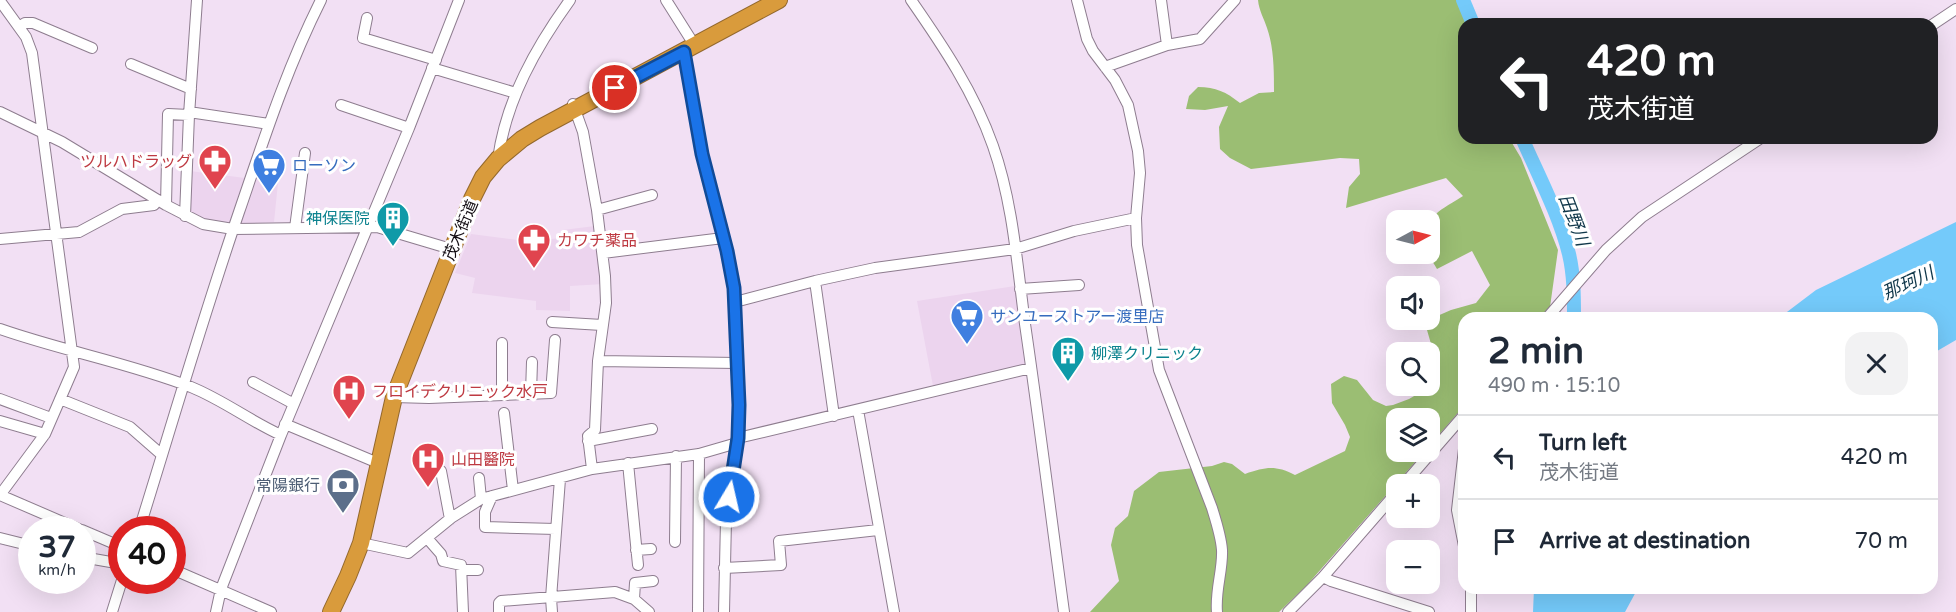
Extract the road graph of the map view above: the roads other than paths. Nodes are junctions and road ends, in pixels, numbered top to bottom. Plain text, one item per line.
1 (321, 0) edge
2 (459, 0) edge
3 (570, 0) edge
4 (666, 0) edge
5 (779, 0) edge
6 (911, 0) edge
7 (1077, 0) edge
8 (1161, 0) edge
9 (1235, 0) edge
10 (0, 1) edge
11 (193, 1) edge
12 (1956, 9) edge
13 (367, 18) dead end
14 (1938, 21) edge
15 (19, 27) junction
16 (1167, 45) junction
17 (92, 48) dead end
18 (689, 49) junction
19 (131, 64) dead end
20 (434, 64) junction
21 (1105, 67) junction
22 (191, 89) junction
23 (516, 93) junction
24 (341, 105) dead end
25 (574, 106) junction
26 (0, 112) edge
27 (189, 113) junction
28 (269, 124) junction
29 (409, 128) junction
30 (42, 132) junction
31 (1752, 144) edge
32 (305, 153) dead end
33 (498, 159) junction
34 (652, 195) dead end
35 (162, 202) junction
36 (597, 210) junction
37 (185, 216) junction
38 (1136, 218) junction
39 (369, 226) junction
40 (295, 228) junction
41 (232, 229) junction
42 (57, 235) junction
43 (723, 238) junction
44 (0, 239) edge
45 (452, 249) junction
46 (1016, 249) junction
47 (603, 253) junction
48 (815, 281) junction
49 (1079, 285) dead end
50 (1020, 289) junction
51 (735, 302) junction
52 (1552, 312) edge
53 (552, 322) dead end
54 (602, 325) junction
55 (0, 329) edge
56 (555, 340) dead end
57 (502, 343) dead end
58 (71, 350) junction
59 (598, 361) junction
60 (532, 362) dead end
61 (737, 363) junction
62 (1031, 368) junction
63 (253, 382) dead end
64 (184, 385) junction
65 (531, 393) junction
66 (502, 394) junction
67 (394, 397) junction
68 (0, 399) edge
69 (60, 399) junction
70 (294, 404) junction
71 (858, 410) junction
72 (504, 414) dead end
73 (834, 416) junction
74 (51, 418) junction
75 (0, 421) edge
76 (285, 424) junction
77 (1458, 424) edge
78 (652, 429) dead end
79 (45, 434) junction
80 (281, 435) junction
81 (738, 440) junction
82 (588, 441) junction
83 (699, 454) junction
84 (162, 455) junction
85 (676, 456) junction
86 (378, 463) junction
87 (628, 463) junction
88 (592, 469) junction
89 (441, 471) dead end
90 (1413, 474) edge
91 (479, 477) dead end
92 (560, 479) junction
93 (513, 490) junction
94 (0, 495) edge
95 (487, 498) junction
96 (1386, 505) edge
97 (49, 516) edge
98 (143, 516) edge
99 (450, 519) junction
100 (556, 529) junction
101 (878, 530) junction
102 (0, 538) edge
103 (427, 538) junction
104 (18, 542) edge
105 (675, 542) dead end
106 (361, 543) junction
107 (651, 549) dead end
108 (636, 550) junction
109 (638, 565) dead end
110 (724, 568) junction
111 (462, 570) junction
112 (478, 570) dead end
113 (186, 575) edge
114 (1323, 577) junction
115 (653, 581) dead end
116 (220, 589) junction
117 (118, 594) edge
118 (1471, 594) edge
119 (551, 598) junction
120 (634, 600) junction
121 (112, 612) edge
122 (216, 612) edge
123 (271, 612) edge
124 (331, 612) edge
125 (463, 612) edge
126 (499, 612) edge
127 (552, 612) edge
128 (649, 612) edge
129 (698, 612) edge
130 (724, 612) edge
131 (894, 612) edge
132 (1064, 612) edge
133 (1217, 612) edge
134 (1288, 612) edge
135 (1429, 612) edge
136 (1471, 612) edge

1 - 28 street
2 - 20 street
3 - 23 street
4 - 18 street
5 - 18 highway, 茂木街道
6 - 46 street
7 - 21 street
8 - 16 street
9 - 16 street
10 - 15 street
11 - 22 street
12 - 14 street
13 - 20 street
15 - 17 street
15 - 30 street
16 - 21 street
18 - 25 highway, 茂木街道
18 - 43 street
19 - 22 street
20 - 23 street
20 - 29 street
21 - 38 street
22 - 27 street
23 - 33 street
24 - 29 street
25 - 33 highway, 茂木街道
25 - 36 street
26 - 30 street
27 - 28 street
27 - 35 street
27 - 37 street
28 - 41 street
29 - 39 street
30 - 35 street
30 - 42 street
31 - 52 street
32 - 40 street
33 - 45 highway, 茂木街道
34 - 36 street
35 - 37 street
35 - 42 street
36 - 47 street
37 - 41 street
38 - 46 street
38 - 133 street
39 - 40 street
39 - 45 street
39 - 70 street
40 - 41 street
41 - 64 street
42 - 44 street
42 - 58 street
43 - 47 street
43 - 51 street
45 - 67 highway, 茂木街道
46 - 48 street
46 - 50 street
47 - 54 street
48 - 51 street
48 - 73 street
49 - 50 street
50 - 62 street
51 - 61 street
53 - 54 street
54 - 59 street
55 - 58 street
56 - 65 street
57 - 66 street
58 - 64 street
58 - 69 street
59 - 61 street
59 - 82 street
60 - 65 street
61 - 81 street
62 - 71 street
62 - 132 street
63 - 70 street
64 - 80 street
64 - 84 street
65 - 66 street
66 - 67 street
67 - 86 highway, 茂木街道
68 - 74 street
69 - 74 street
69 - 84 street
70 - 76 street
71 - 73 street
71 - 101 street
72 - 93 street
73 - 81 street
74 - 79 street
75 - 79 street
76 - 80 street
76 - 86 street
77 - 90 street
78 - 82 street
79 - 94 street
80 - 116 street
81 - 83 street
81 - 110 street
82 - 88 street
83 - 85 street
83 - 129 street
84 - 98 street
85 - 87 street
85 - 105 street
86 - 106 highway, 茂木街道
87 - 88 street
87 - 108 street
88 - 92 street
89 - 99 street
91 - 95 street
92 - 93 street
92 - 100 street
93 - 95 street
94 - 97 street
95 - 99 street
95 - 100 street
96 - 114 street
99 - 103 street
100 - 119 street
101 - 110 street
101 - 131 street
102 - 104 street
103 - 106 street
103 - 111 street
106 - 124 highway, 茂木街道
107 - 108 street
108 - 109 street
110 - 130 street
111 - 112 street
111 - 125 street
113 - 116 street
114 - 134 street
114 - 135 street
115 - 120 street
116 - 122 street
116 - 123 street
117 - 121 street
118 - 136 street
119 - 120 street
119 - 126 street
119 - 127 street
120 - 128 street

